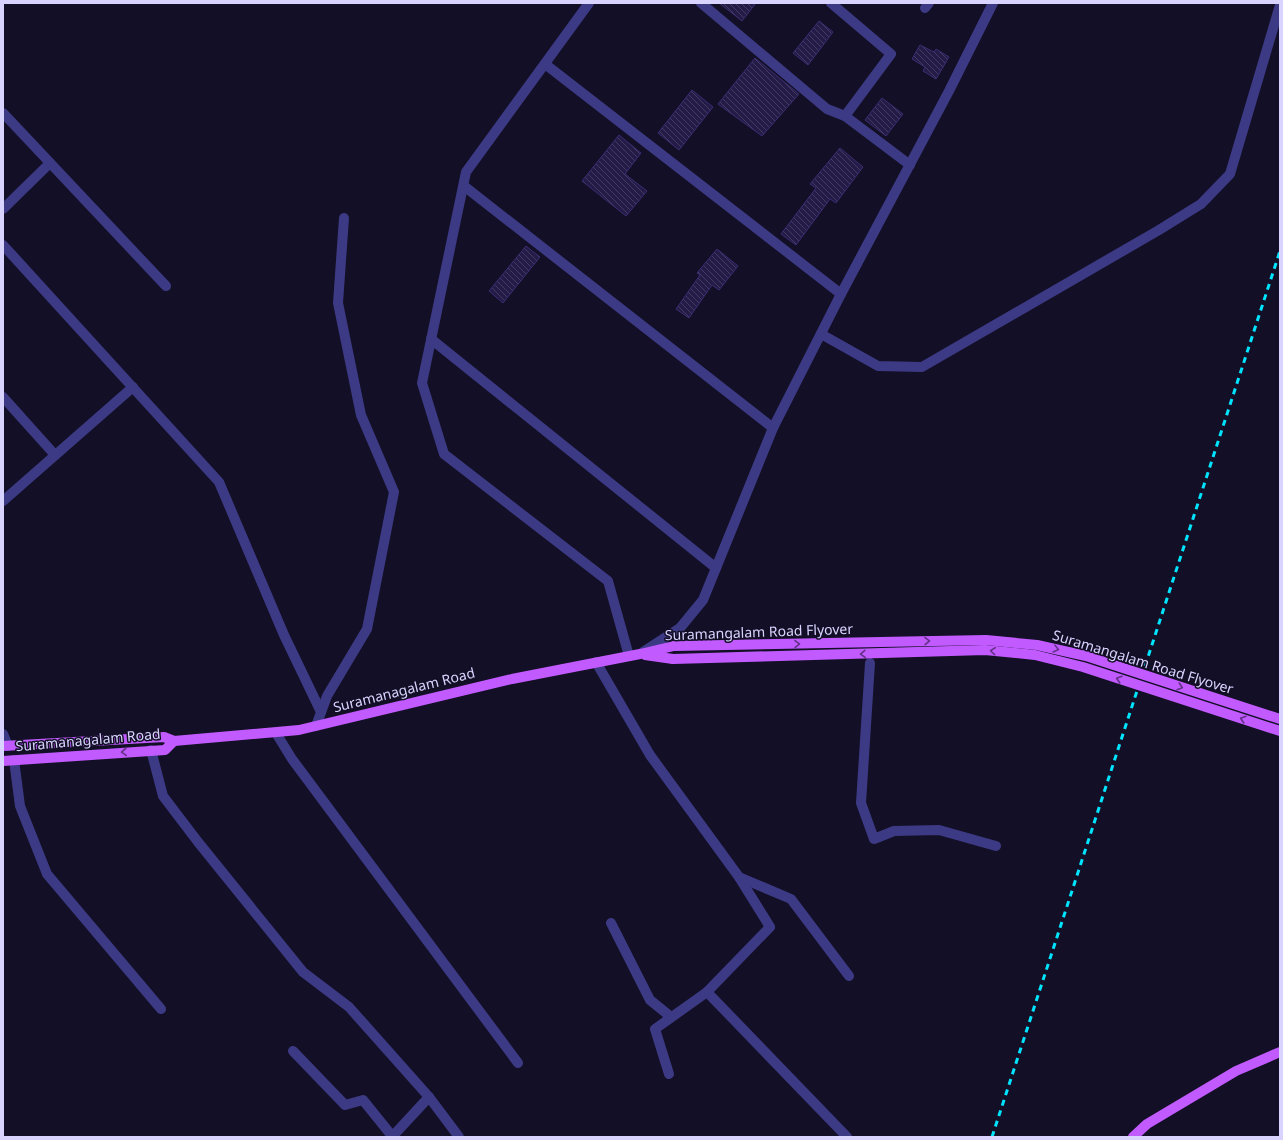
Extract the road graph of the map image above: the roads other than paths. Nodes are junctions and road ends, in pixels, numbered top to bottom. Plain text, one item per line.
1 (589, 3) edge
2 (701, 3) edge
3 (831, 3) edge
4 (993, 3) edge
5 (1280, 5) edge
6 (545, 64) junction
7 (3, 113) edge
8 (845, 116) junction
9 (50, 163) junction
10 (910, 164) junction
11 (464, 186) junction
12 (3, 209) edge
13 (344, 218) dead end
14 (3, 245) edge
15 (166, 286) dead end
16 (841, 294) junction
17 (821, 334) junction
18 (431, 339) junction
19 (133, 387) junction
20 (3, 397) edge
21 (772, 428) junction
22 (55, 455) junction
23 (3, 500) edge
24 (716, 568) junction
25 (640, 654) junction
26 (629, 656) junction
27 (596, 662) junction
28 (870, 663) dead end
29 (321, 712) junction
30 (1280, 719) edge
31 (316, 726) junction
32 (1280, 731) edge
33 (276, 732) junction
34 (3, 734) edge
35 (174, 741) junction
36 (5, 746) edge
37 (151, 750) junction
38 (14, 760) junction
39 (3, 761) edge
40 (996, 846) dead end
41 (739, 877) junction
42 (611, 923) dead end
43 (849, 976) dead end
44 (707, 992) junction
45 (161, 1009) dead end
46 (671, 1017) junction
47 (293, 1051) dead end
48 (1280, 1052) edge
49 (518, 1063) dead end
50 (669, 1074) dead end
51 (429, 1097) junction
52 (392, 1137) edge
53 (459, 1137) edge
54 (847, 1137) edge
55 (1133, 1137) edge

1 - 6 street
2 - 8 street
3 - 8 street
4 - 10 street
5 - 17 street
6 - 11 street
6 - 16 street
7 - 9 street
8 - 10 street
9 - 12 street
9 - 15 street
10 - 16 street
11 - 18 street
11 - 21 street
13 - 29 street
14 - 19 street
16 - 17 street
17 - 21 street
18 - 24 street
18 - 26 street
19 - 22 street
19 - 29 street
20 - 22 street
21 - 24 street
22 - 23 street
24 - 25 street
25 - 26 main road, Suramanagalam Road
25 -> 30 main road, Suramangalam Road Flyover, bridge
32 -> 25 main road, Suramangalam Road Flyover, bridge
26 - 27 main road, Suramanagalam Road
27 - 31 main road, Suramanagalam Road
27 - 41 street
28 - 40 street
29 - 31 street
31 - 33 main road, Suramanagalam Road
33 - 35 main road, Suramanagalam Road
33 - 49 street
34 - 36 street
35 - 36 main road, Suramanagalam Road
35 - 37 main road, Suramanagalam Road
37 -> 38 main road, Suramanagalam Road
37 - 51 street
38 - 39 main road, Suramanagalam Road
38 - 45 street
41 - 43 street
41 - 44 street
42 - 46 street
44 - 46 street
44 - 54 street
46 - 50 street
47 - 52 street
48 - 55 main road
51 - 52 street
51 - 53 street

